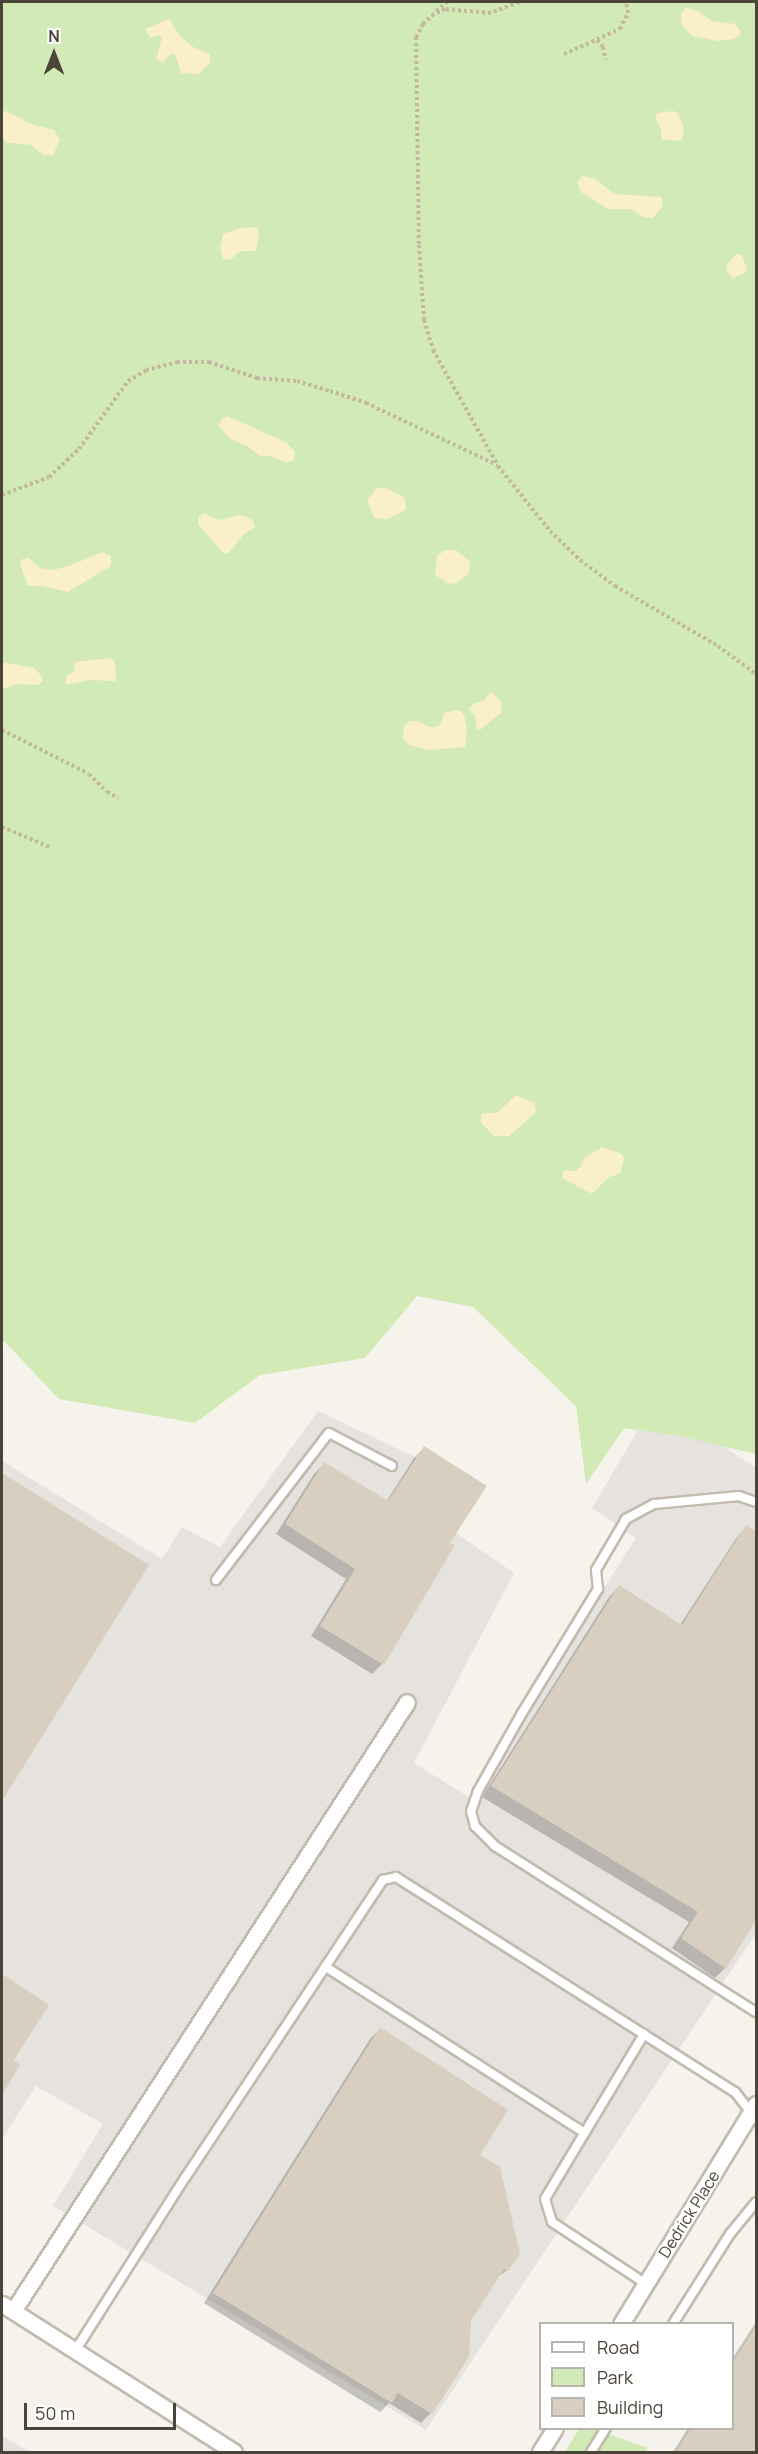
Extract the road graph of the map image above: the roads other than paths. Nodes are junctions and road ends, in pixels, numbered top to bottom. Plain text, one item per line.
1 (392, 1466) dead end
2 (756, 1502) edge
3 (216, 1580) dead end
4 (407, 1702) dead end
5 (326, 1967) junction
6 (756, 2012) edge
7 (644, 2034) junction
8 (755, 2111) edge
9 (583, 2132) junction
10 (756, 2202) edge
11 (646, 2284) junction
12 (7, 2308) edge
13 (622, 2322) edge
14 (674, 2322) edge
15 (75, 2351) junction
16 (554, 2430) edge
17 (605, 2430) edge
18 (223, 2450) edge
19 (540, 2452) edge
20 (591, 2452) edge

1 - 3 lane
2 - 6 lane
4 - 12 street
5 - 7 lane
5 - 9 lane
5 - 15 lane
7 - 8 lane
7 - 9 lane
8 - 11 street, Dedrick Place
9 - 11 lane
10 - 14 lane
11 - 13 street, Dedrick Place
12 - 15 street
15 - 18 street
16 - 19 street
17 - 20 lane

